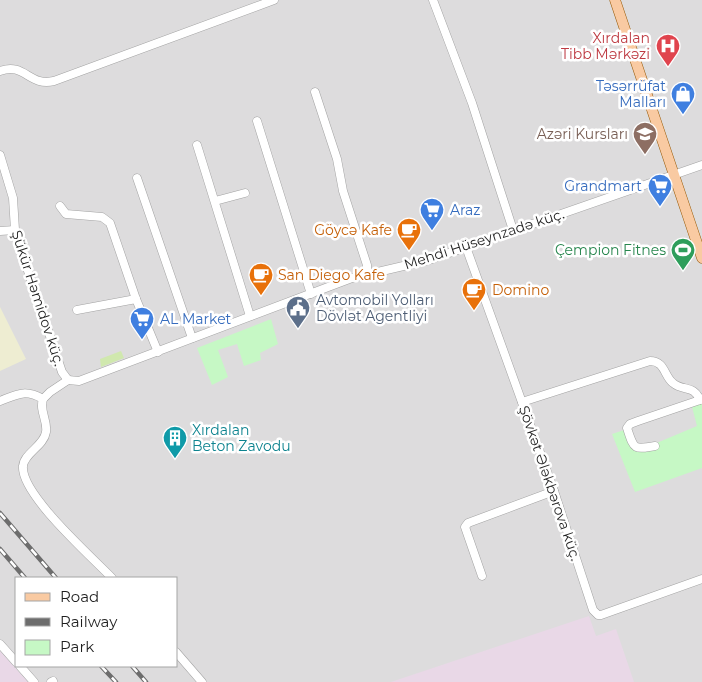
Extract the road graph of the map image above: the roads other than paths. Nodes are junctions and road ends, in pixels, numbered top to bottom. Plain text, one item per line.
1 (274, 0) edge
2 (433, 0) edge
3 (615, 0) edge
4 (0, 71) edge
5 (315, 92) dead end
6 (257, 121) dead end
7 (197, 145) dead end
8 (0, 155) edge
9 (702, 165) edge
10 (674, 174) junction
11 (137, 178) dead end
12 (245, 193) dead end
13 (215, 201) junction
14 (60, 206) dead end
15 (15, 230) junction
16 (513, 230) junction
17 (0, 231) edge
18 (466, 247) junction
19 (702, 258) edge
20 (367, 273) junction
21 (311, 294) junction
22 (136, 299) junction
23 (77, 310) dead end
24 (250, 316) junction
25 (192, 338) junction
26 (158, 352) junction
27 (68, 380) junction
28 (43, 399) junction
29 (701, 399) edge
30 (0, 400) edge
31 (522, 402) junction
32 (655, 446) dead end
33 (554, 491) junction
34 (482, 576) dead end
35 (111, 577) edge
36 (702, 579) edge
37 (0, 644) edge
38 (178, 654) edge
39 (15, 661) edge
40 (21, 667) edge
41 (34, 682) edge
42 (202, 682) edge

1 - 4 street
2 - 16 street
3 - 10 main road
5 - 20 street
6 - 21 street
7 - 13 street
8 - 15 street, Şükür Həmidov küç.
9 - 10 street, Mehdi Hüseynzadə küç.
10 - 16 street, Mehdi Hüseynzadə küç.
10 - 19 main road
11 - 25 street
12 - 13 street
13 - 24 street
14 - 22 street
15 - 17 street
15 - 27 street, Şükür Həmidov küç.
16 - 18 street, Mehdi Hüseynzadə küç.
18 - 20 street, Mehdi Hüseynzadə küç.
18 - 31 street, Şövkət Ələkbərova küç.
20 - 21 street, Mehdi Hüseynzadə küç.
21 - 24 street, Mehdi Hüseynzadə küç.
22 - 23 street
22 - 26 street
24 - 25 street, Mehdi Hüseynzadə küç.
25 - 26 street, Mehdi Hüseynzadə küç.
26 - 27 street, Mehdi Hüseynzadə küç.
27 - 28 street
28 - 30 street
28 - 35 street
29 - 31 street
29 - 32 street
31 - 33 street, Şövkət Ələkbərova küç.
33 - 34 street
33 - 36 street, Şövkət Ələkbərova küç.
37 - 39 street
38 - 42 street
40 - 41 street

